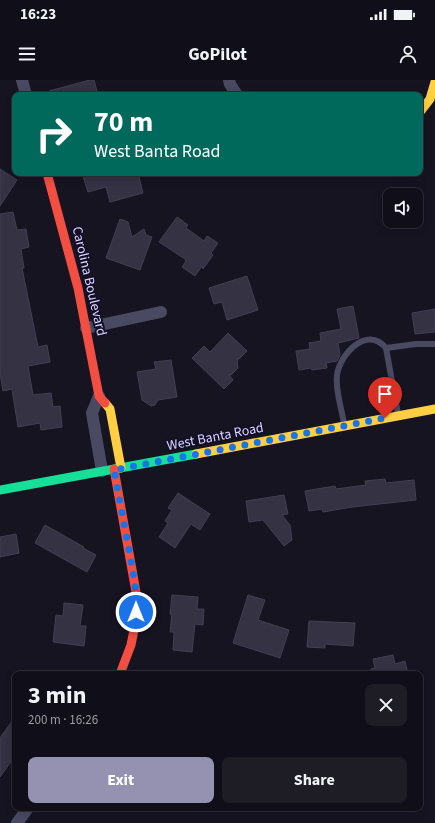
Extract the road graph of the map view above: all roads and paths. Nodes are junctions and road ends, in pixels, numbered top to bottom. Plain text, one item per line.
1 (22, 80) edge
2 (229, 80) edge
3 (435, 82) edge
4 (25, 92) edge
5 (235, 92) edge
6 (423, 108) edge
7 (48, 176) edge
8 (161, 312) dead end
9 (86, 328) junction
10 (435, 344) edge
11 (386, 348) junction
12 (99, 396) junction
13 (435, 409) edge
14 (398, 416) junction
15 (345, 426) junction
16 (113, 470) junction
17 (0, 490) edge
18 (121, 671) edge
19 (26, 811) edge
20 (17, 823) edge

1 - 4 street
2 - 5 street
3 - 6 street
7 - 9 street, Carolina Boulevard
8 - 9 street
9 - 12 street, Carolina Boulevard
10 - 11 lane
11 - 14 lane
11 - 15 lane
12 - 16 street, Carolina Boulevard
12 - 16 street
13 - 14 street, West Banta Road
14 - 15 street, West Banta Road
15 - 16 street, West Banta Road
16 - 17 street, West Banta Road
16 - 18 street, Carolina Boulevard
19 - 20 street

